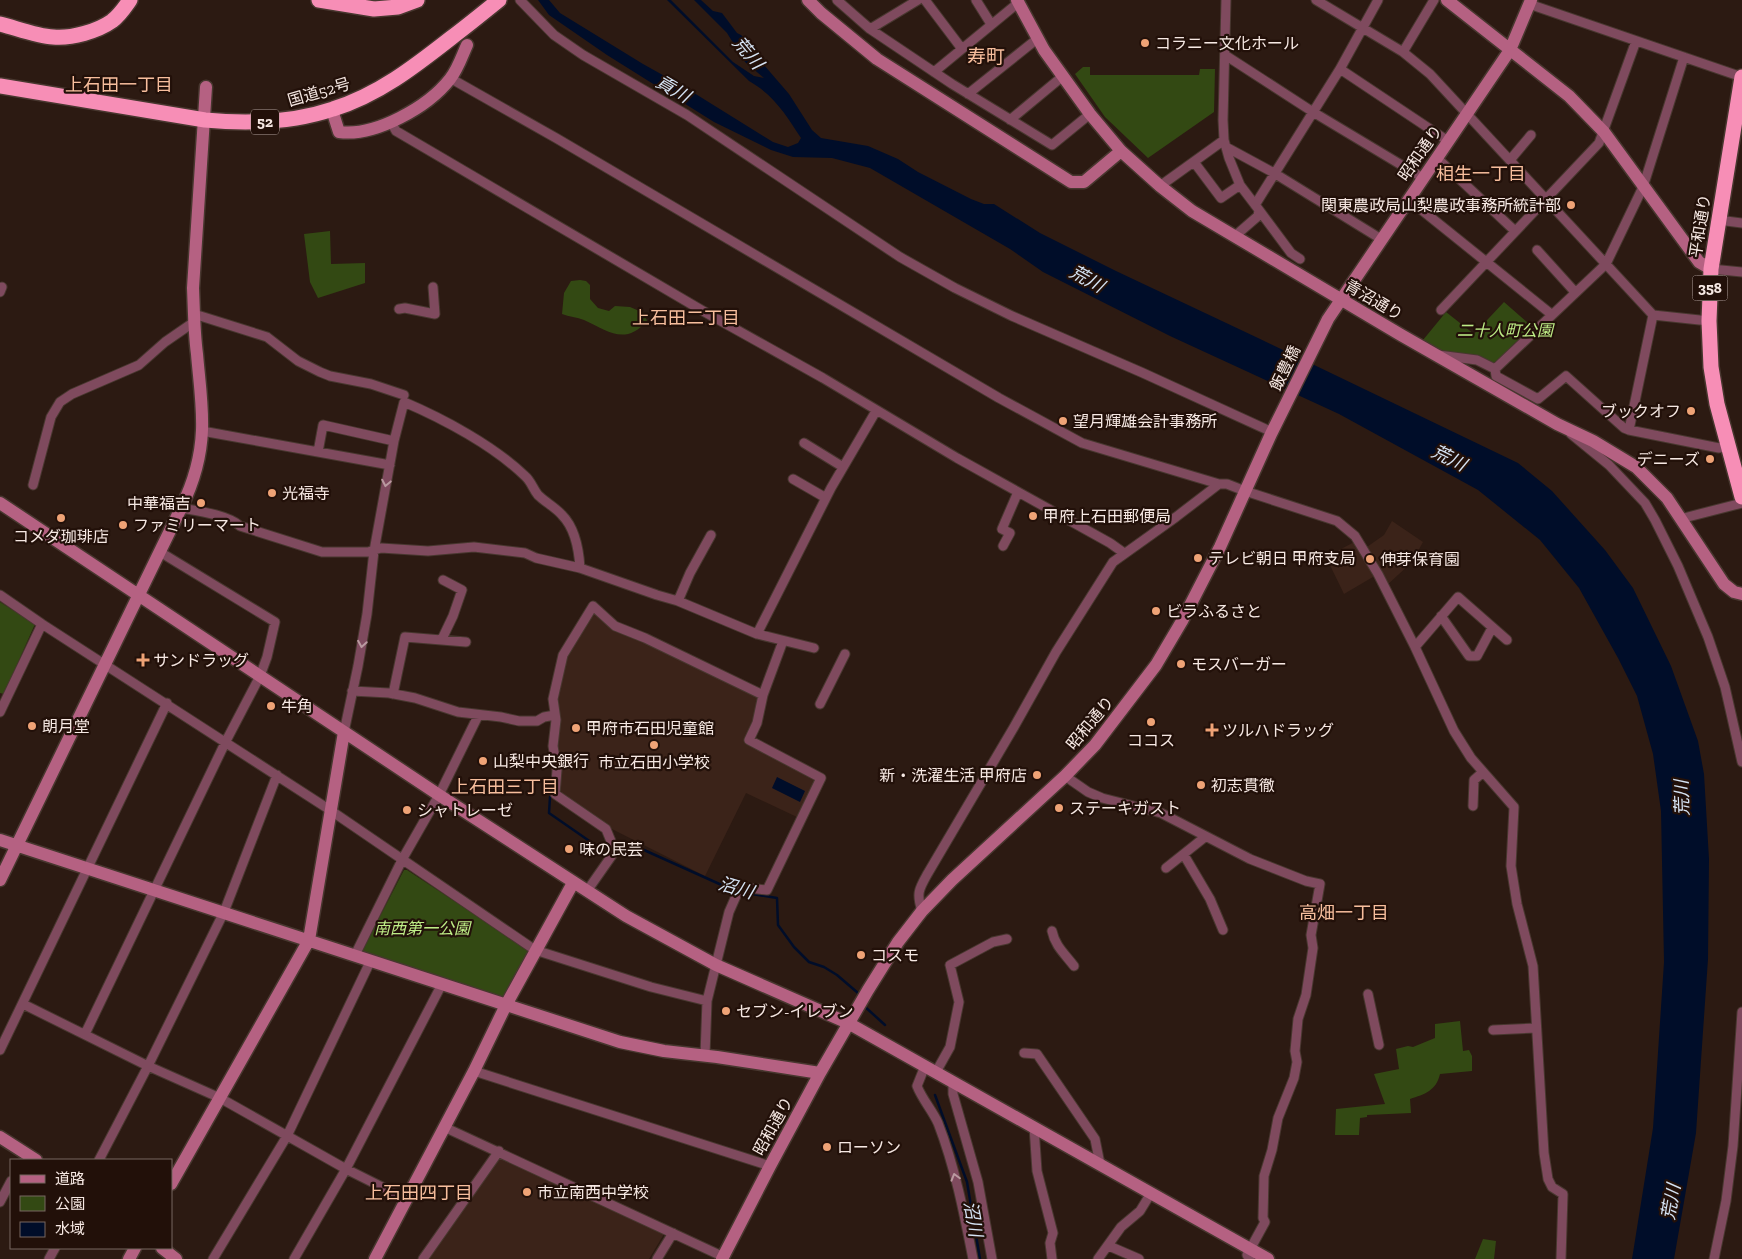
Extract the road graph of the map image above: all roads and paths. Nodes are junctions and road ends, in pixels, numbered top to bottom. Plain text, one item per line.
1 (130, 0) edge
2 (319, 0) edge
3 (417, 0) edge
4 (498, 0) edge
5 (520, 0) edge
6 (808, 0) edge
7 (836, 0) edge
8 (918, 0) edge
9 (925, 0) edge
10 (976, 0) edge
11 (1226, 0) edge
12 (1316, 0) edge
13 (1378, 0) edge
14 (1434, 0) edge
15 (1447, 0) edge
16 (1018, 2) edge
17 (1530, 2) edge
18 (0, 24) edge
19 (991, 24) junction
20 (1363, 28) junction
21 (870, 29) junction
22 (1037, 39) junction
23 (1636, 41) junction
24 (467, 45) dead end
25 (962, 49) junction
26 (1510, 50) junction
27 (1402, 52) junction
28 (1225, 55) junction
29 (1684, 57) junction
30 (1340, 69) junction
31 (934, 72) junction
32 (1062, 76) junction
33 (1742, 77) edge
34 (450, 78) junction
35 (0, 86) edge
36 (206, 87) dead end
37 (968, 94) junction
38 (332, 110) junction
39 (1313, 112) junction
40 (1090, 114) junction
41 (1466, 115) junction
42 (205, 120) junction
43 (1010, 120) junction
44 (391, 122) junction
45 (1738, 130) edge
46 (1604, 132) junction
47 (1531, 135) dead end
48 (1448, 141) junction
49 (1225, 144) junction
50 (1120, 151) junction
51 (1437, 158) junction
52 (1510, 160) junction
53 (1194, 162) junction
54 (1274, 174) junction
55 (1423, 178) junction
56 (1240, 185) junction
57 (1160, 186) junction
58 (1643, 187) junction
59 (1546, 198) junction
60 (1408, 199) junction
61 (1257, 207) junction
62 (1718, 220) junction
63 (1742, 222) edge
64 (1515, 231) junction
65 (1235, 236) junction
66 (1381, 239) junction
67 (1537, 250) dead end
68 (1300, 258) dead end
69 (1486, 261) junction
70 (1606, 264) junction
71 (1711, 269) junction
72 (1742, 272) edge
73 (433, 287) dead end
74 (1576, 292) junction
75 (1341, 300) junction
76 (398, 309) dead end
77 (1441, 310) dead end
78 (1551, 314) junction
79 (1653, 315) junction
80 (194, 318) junction
81 (1328, 320) joint
82 (1709, 321) junction
83 (1436, 354) junction
84 (1495, 369) junction
85 (404, 398) junction
86 (876, 411) junction
87 (1557, 424) junction
88 (1629, 430) junction
89 (202, 431) junction
90 (1272, 432) junction
91 (394, 441) junction
92 (804, 443) dead end
93 (1728, 446) junction
94 (318, 452) junction
95 (390, 466) junction
96 (843, 467) junction
97 (793, 479) dead end
98 (1219, 484) junction
99 (33, 486) dead end
100 (1245, 491) junction
101 (1018, 492) junction
102 (1742, 497) edge
103 (826, 498) junction
104 (0, 503) edge
105 (1742, 503) edge
106 (182, 508) junction
107 (1680, 518) junction
108 (711, 535) dead end
109 (1003, 546) dead end
110 (374, 550) junction
111 (160, 552) junction
112 (1124, 553) junction
113 (580, 568) junction
114 (443, 580) dead end
115 (1742, 594) edge
116 (0, 595) edge
117 (139, 596) junction
118 (678, 601) junction
119 (1441, 616) junction
120 (42, 624) junction
121 (1492, 628) junction
122 (757, 634) junction
123 (442, 640) junction
124 (1506, 640) dead end
125 (783, 641) junction
126 (466, 642) dead end
127 (1415, 647) junction
128 (814, 648) dead end
129 (845, 654) dead end
130 (106, 665) junction
131 (260, 676) junction
132 (352, 691) junction
133 (393, 694) junction
134 (763, 695) junction
135 (3, 699) edge
136 (167, 703) junction
137 (820, 704) dead end
138 (0, 712) edge
139 (555, 715) junction
140 (478, 716) junction
141 (344, 732) junction
142 (226, 741) junction
143 (1742, 762) edge
144 (1482, 773) junction
145 (277, 775) junction
146 (1065, 776) junction
147 (439, 795) junction
148 (1473, 806) dead end
149 (330, 810) junction
150 (1205, 837) junction
151 (0, 840) edge
152 (17, 846) junction
153 (1184, 855) junction
154 (403, 858) junction
155 (1166, 868) dead end
156 (88, 869) junction
157 (0, 880) edge
158 (573, 883) junction
159 (154, 891) junction
160 (587, 892) junction
161 (922, 911) junction
162 (224, 912) junction
163 (1223, 930) dead end
164 (1052, 931) dead end
165 (1007, 939) dead end
166 (310, 940) junction
167 (535, 950) junction
168 (355, 955) junction
169 (371, 960) junction
170 (716, 965) junction
171 (1074, 966) dead end
172 (442, 984) junction
173 (1368, 994) dead end
174 (707, 1001) junction
175 (23, 1004) junction
176 (506, 1005) junction
177 (1742, 1012) edge
178 (848, 1024) junction
179 (1536, 1028) junction
180 (1493, 1030) dead end
181 (85, 1034) junction
182 (1378, 1045) dead end
183 (0, 1050) edge
184 (1024, 1053) dead end
185 (705, 1055) junction
186 (148, 1066) junction
187 (931, 1069) junction
188 (474, 1071) junction
189 (820, 1073) junction
190 (952, 1082) junction
191 (220, 1098) junction
192 (444, 1127) junction
193 (1034, 1127) junction
194 (287, 1136) junction
195 (0, 1137) edge
196 (499, 1151) junction
197 (28, 1158) edge
198 (100, 1159) edge
199 (1100, 1164) junction
200 (770, 1166) junction
201 (346, 1169) junction
202 (172, 1182) edge
203 (10, 1183) edge
204 (1151, 1193) junction
205 (406, 1199) junction
206 (0, 1202) edge
207 (673, 1233) junction
208 (1109, 1246) junction
209 (163, 1249) edge
210 (1250, 1254) edge
211 (723, 1258) edge
212 (176, 1259) edge
213 (212, 1259) edge
214 (294, 1259) edge
215 (375, 1259) edge
216 (423, 1259) edge
217 (657, 1259) edge
218 (973, 1259) edge
219 (992, 1259) edge
220 (1052, 1259) edge
221 (1098, 1259) edge
222 (1139, 1259) edge
223 (1268, 1259) edge
224 (1561, 1259) edge
225 (1714, 1259) edge

1 - 18 highway
2 - 3 highway
4 - 38 highway, 国道52号 / 52
5 - 90 street
6 - 50 street
7 - 21 street
8 - 21 street
9 - 25 street
10 - 19 street
11 - 28 street
12 - 20 street
13 - 20 street
14 - 27 street
15 - 26 street
16 - 19 street
16 - 22 street, 青沼通り
17 - 23 street
17 - 26 street, 昭和通り
19 - 25 street
20 - 27 street
20 - 30 street
21 - 31 street
22 - 32 street, 青沼通り
22 - 37 street
23 - 29 street
23 - 46 street
24 - 34 street
25 - 31 street
26 - 41 street, 昭和通り
26 - 46 street
27 - 41 street
28 - 39 street
28 - 49 street
29 - 33 street
29 - 58 street
30 - 39 street
30 - 48 street
31 - 37 street
32 - 40 street, 青沼通り
32 - 43 street
33 - 45 highway, 平和通り / 358
34 - 44 street
34 - 98 street
35 - 42 highway, 国道52号 / 52
36 - 42 street
37 - 43 street
38 - 42 highway, 国道52号 / 52
38 - 44 street
39 - 54 street
39 - 55 street
40 - 43 street
40 - 50 street, 青沼通り
41 - 48 street, 昭和通り
41 - 52 street
42 - 80 street
44 - 86 street
45 - 62 highway, 平和通り / 358
46 - 58 street
46 - 59 street
47 - 52 street
48 - 51 street, 昭和通り
49 - 53 street
49 - 54 street
49 - 56 street
50 - 57 street, 青沼通り
51 - 55 street, 昭和通り
51 - 64 street
52 - 59 street
53 - 56 street
53 - 57 street
54 - 61 street
54 - 66 street
55 - 60 street, 昭和通り
56 - 61 street
57 - 65 street, 青沼通り
58 - 70 street
58 - 71 street
59 - 64 street
59 - 70 street
60 - 66 street, 昭和通り
60 - 69 street
61 - 65 street
61 - 68 street
62 - 63 street
62 - 71 highway, 平和通り / 358
64 - 69 street
65 - 75 street, 青沼通り
66 - 75 street, 昭和通り
67 - 74 street
69 - 77 street
69 - 78 street
70 - 74 street
70 - 79 street
71 - 72 street
71 - 82 highway, 平和通り / 358
73 - 76 street
74 - 78 street
75 - 81 street, 昭和通り
75 - 83 street, 青沼通り
78 - 84 street
79 - 82 street
79 - 88 street
80 - 85 street
80 - 89 street
80 - 99 street
81 - 90 street, 飯豊橋
82 - 93 highway, 平和通り / 358
83 - 84 street
83 - 87 street, 青沼通り
84 - 88 street
85 - 91 street
85 - 113 street
86 - 96 street
86 - 101 street
87 - 107 street, 青沼通り
87 - 143 street
88 - 93 street
89 - 94 street
89 - 106 street
90 - 100 street, 昭和通り
91 - 94 street
91 - 95 street
92 - 96 street
93 - 102 highway, 平和通り / 358
94 - 95 street
95 -> 110 street
96 - 103 street
97 - 103 street
98 - 100 street
98 - 112 street
100 - 127 street
100 - 146 street, 昭和通り
101 - 109 street
101 - 112 street
103 - 122 street
104 - 117 street
105 - 107 street
106 - 110 street
106 - 111 street
107 - 115 street, 青沼通り
108 - 118 street
110 - 113 street
110 -> 132 street
111 - 117 street
111 - 131 street
112 - 161 street
113 - 118 street
114 - 123 street
116 - 120 street
117 - 130 street
117 - 131 street
118 - 122 street
119 - 121 street
119 - 121 street
119 - 127 street
120 - 130 street
120 - 135 street
121 - 124 street
122 - 125 street
123 - 126 street
123 - 133 street
125 - 128 street
125 - 134 street
127 - 144 street
129 - 137 street
130 - 136 street
130 - 152 street
131 - 141 street
131 - 142 street
132 - 133 street
132 - 141 street
133 - 140 street
134 - 139 street
134 - 170 street
135 - 138 street
136 - 142 street
136 - 156 street
139 - 140 street
139 - 160 street
140 - 147 street
141 - 147 street
141 - 149 street
142 - 145 street
142 - 159 street
144 - 148 street
144 - 179 street
145 - 149 street
145 - 162 street
146 - 150 street
146 - 161 street, 昭和通り
147 - 154 street
147 - 158 street
149 - 154 street
149 - 166 street
150 - 153 street
150 - 210 street
151 - 152 street
152 - 156 street
152 - 157 street
153 - 155 street
153 - 163 street
154 - 167 street
154 - 168 street
156 - 159 street
156 - 175 street
158 - 160 street
158 - 167 street
159 - 162 street
159 - 181 street
160 - 170 street
161 - 178 street, 昭和通り
162 - 166 street
162 - 186 street
164 - 171 street
165 - 187 street
166 - 168 street
166 - 191 street
167 - 174 street
167 - 176 street
168 - 169 street
169 - 172 street
169 - 194 street
170 - 174 street
170 - 178 street
172 - 176 street
172 - 201 street
173 - 182 street
174 - 185 street
175 - 181 street
175 - 183 street
176 - 185 street
176 - 188 street
177 - 225 street
178 - 187 street
178 - 189 street, 昭和通り
179 - 180 street
179 - 224 street
181 - 186 street
184 - 199 street
185 - 189 street
186 - 191 street
186 - 198 street
187 - 190 street
218 -> 187 street
188 - 192 street
188 - 200 street
189 - 200 street, 昭和通り
190 - 193 street
190 - 219 street
191 - 194 street
191 - 202 street
192 - 196 street
192 - 205 street
193 - 199 street
193 - 220 street
194 - 201 street
194 - 213 street
195 - 197 street
196 - 207 street
196 - 216 street
199 - 204 street
200 - 211 street, 昭和通り
201 - 205 street
201 - 214 street
203 - 206 street
204 - 208 street
204 - 210 street
205 - 215 street
207 - 211 street
207 - 217 street
208 - 221 street
208 - 222 street
209 - 212 street
210 - 223 street

